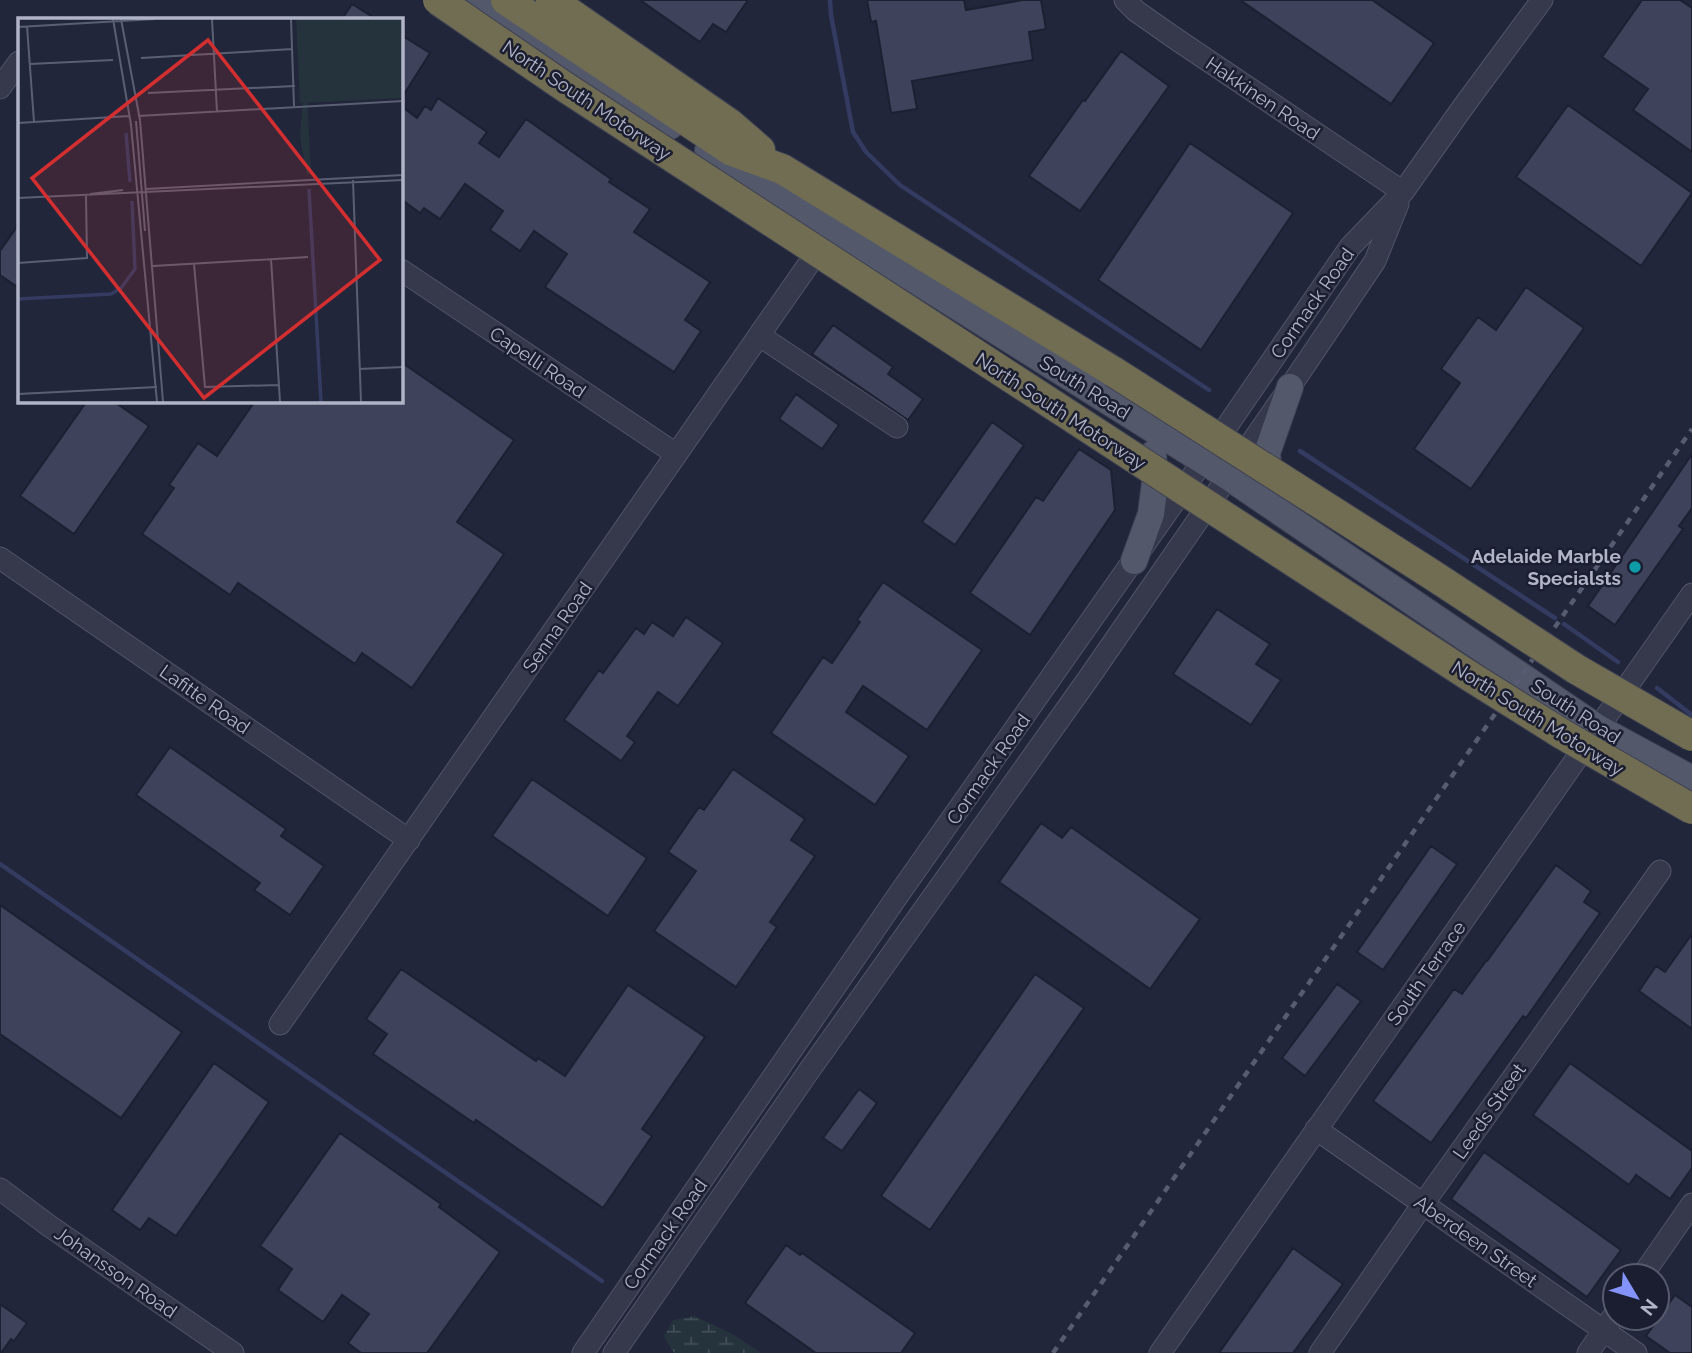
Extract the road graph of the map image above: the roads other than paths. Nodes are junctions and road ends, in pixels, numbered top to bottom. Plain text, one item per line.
1 (439, 0) edge
2 (474, 0) edge
3 (506, 0) edge
4 (551, 0) edge
5 (1125, 0) edge
6 (1542, 0) edge
7 (18, 63) edge
8 (0, 88) edge
9 (782, 169) junction
10 (1403, 192) junction
11 (834, 229) junction
12 (402, 271) edge
13 (760, 335) junction
14 (1290, 387) junction
15 (897, 427) dead end
16 (1151, 428) junction
17 (676, 454) junction
18 (1203, 461) junction
19 (1227, 476) junction
20 (1272, 506) junction
21 (0, 558) edge
22 (1134, 561) junction
23 (1692, 594) edge
24 (1063, 662) junction
25 (1088, 679) junction
26 (1598, 728) junction
27 (1692, 736) edge
28 (1692, 779) edge
29 (1692, 809) edge
30 (409, 840) junction
31 (1660, 871) dead end
32 (280, 1024) dead end
33 (1316, 1129) junction
34 (0, 1189) edge
35 (1423, 1204) junction
36 (1692, 1204) edge
37 (1652, 1262) edge
38 (1601, 1317) edge
39 (1602, 1332) edge
40 (1618, 1332) edge
41 (233, 1353) edge
42 (583, 1353) edge
43 (614, 1353) edge
44 (1160, 1353) edge
45 (1320, 1353) edge
46 (1588, 1353) edge
47 (1636, 1353) edge

1 - 29 highway, North South Motorway, bridge
2 - 11 main road, South Road
3 - 9 highway, North South Motorway
4 - 9 highway
5 - 10 street, Hakkinen Road
6 - 10 street, Cormack Road
7 - 8 street
9 - 27 highway, North South Motorway, bridge
10 - 14 street, Cormack Road
10 - 18 street, Cormack Road
11 - 13 street, Senna Road
11 - 16 main road, South Road
12 - 17 street, Capelli Road
13 - 15 street
13 - 17 street, Senna Road
14 - 19 street, Cormack Road
14 - 20 main road
16 - 18 main road, South Road
16 - 22 main road
17 - 30 street, Senna Road
18 - 19 main road, South Road
18 - 22 street, Cormack Road
19 - 20 main road, South Road
19 - 25 street, Cormack Road
20 - 26 main road, South Road
21 - 30 street, Lafitte Road
22 - 24 street, Cormack Road
23 - 26 street, South Terrace
24 - 25 street
24 - 42 street, Cormack Road
25 - 43 street, Cormack Road
26 - 28 main road, South Road
26 - 33 street, South Terrace
30 - 32 street, Senna Road
31 - 35 street, Leeds Street
33 - 35 street, Aberdeen Street
33 - 44 street, South Terrace
34 - 41 street, Johansson Road
35 - 38 street, Aberdeen Street
35 - 45 street, Leeds Street
36 - 37 street
39 - 46 street
40 - 47 street, Aberdeen Street

